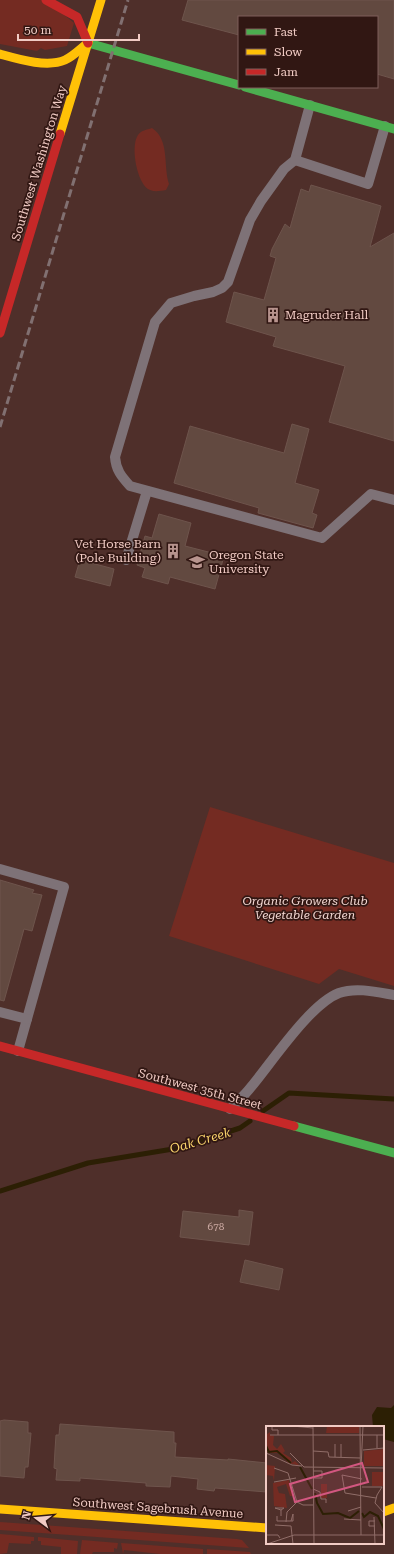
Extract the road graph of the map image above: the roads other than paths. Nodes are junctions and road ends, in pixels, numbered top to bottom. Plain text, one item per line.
1 (46, 0) edge
2 (101, 0) edge
3 (88, 42) junction
4 (0, 54) edge
5 (238, 85) edge
6 (249, 88) edge
7 (310, 105) junction
8 (390, 128) edge
9 (295, 160) junction
10 (0, 333) edge
11 (147, 491) junction
12 (394, 500) edge
13 (126, 560) dead end
14 (0, 869) edge
15 (394, 995) edge
16 (0, 1012) edge
17 (27, 1019) junction
18 (0, 1046) edge
19 (18, 1051) junction
20 (230, 1109) junction
21 (394, 1153) edge
22 (394, 1508) edge
23 (0, 1509) edge
24 (384, 1512) edge
25 (266, 1528) edge

1 - 3 street
2 - 3 street, Southwest Washington Way
3 - 4 street
3 - 5 street
3 - 10 street, Southwest Washington Way
6 - 7 street
7 - 8 street
7 - 9 lane
8 - 9 lane
9 - 11 lane
11 - 12 lane
11 - 13 lane
14 - 17 lane
15 - 20 lane
16 - 17 lane
17 - 19 lane
18 - 19 street, Southwest 35th Street
19 - 20 street, Southwest 35th Street
20 - 21 street, Southwest 35th Street
22 - 24 street
23 - 25 street, Southwest Sagebrush Avenue

